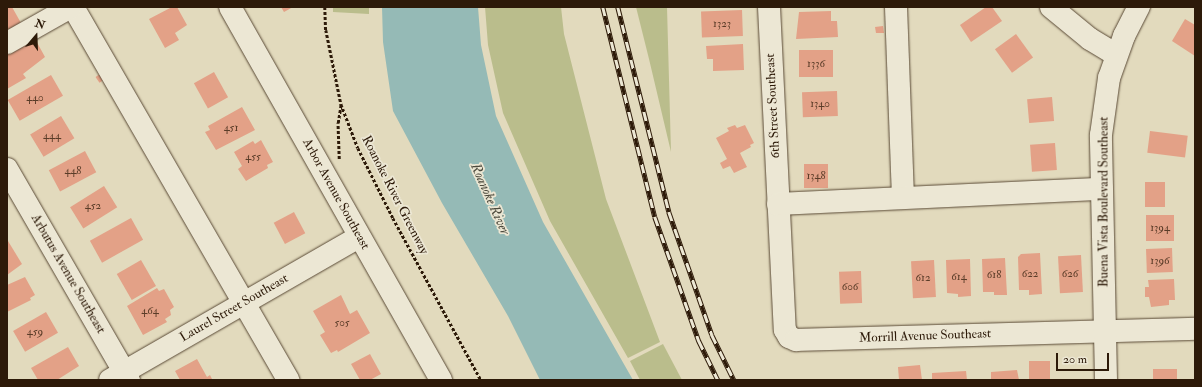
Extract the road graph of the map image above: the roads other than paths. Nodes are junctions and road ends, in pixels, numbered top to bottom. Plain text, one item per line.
1 (72, 7) edge
2 (230, 7) edge
3 (769, 7) edge
4 (896, 7) edge
5 (1051, 7) edge
6 (1139, 7) edge
7 (7, 43) edge
8 (1117, 55) junction
9 (7, 169) edge
10 (1102, 189) junction
11 (903, 198) junction
12 (778, 204) junction
13 (358, 237) junction
14 (244, 303) junction
15 (1195, 329) edge
16 (1105, 333) junction
17 (121, 377) edge
18 (288, 380) edge
19 (441, 380) edge
20 (1106, 380) edge

1 - 7 street
1 - 14 street
2 - 13 street, Arbor Avenue Southeast
3 - 12 street, 6th Street Southeast
4 - 11 street
5 - 8 street
6 - 8 street, Buena Vista Boulevard Southeast
8 - 10 street, Buena Vista Boulevard Southeast
9 - 17 street, Arbutus Avenue Southeast
10 - 11 street
10 - 16 street, Buena Vista Boulevard Southeast
11 - 12 street
12 - 16 street, Morrill Avenue Southeast
13 - 14 street, Laurel Street Southeast
13 - 19 street, Arbor Avenue Southeast
14 - 17 street, Laurel Street Southeast
14 - 18 street
15 - 16 street, Morrill Avenue Southeast
16 - 20 street, Buena Vista Boulevard Southeast

